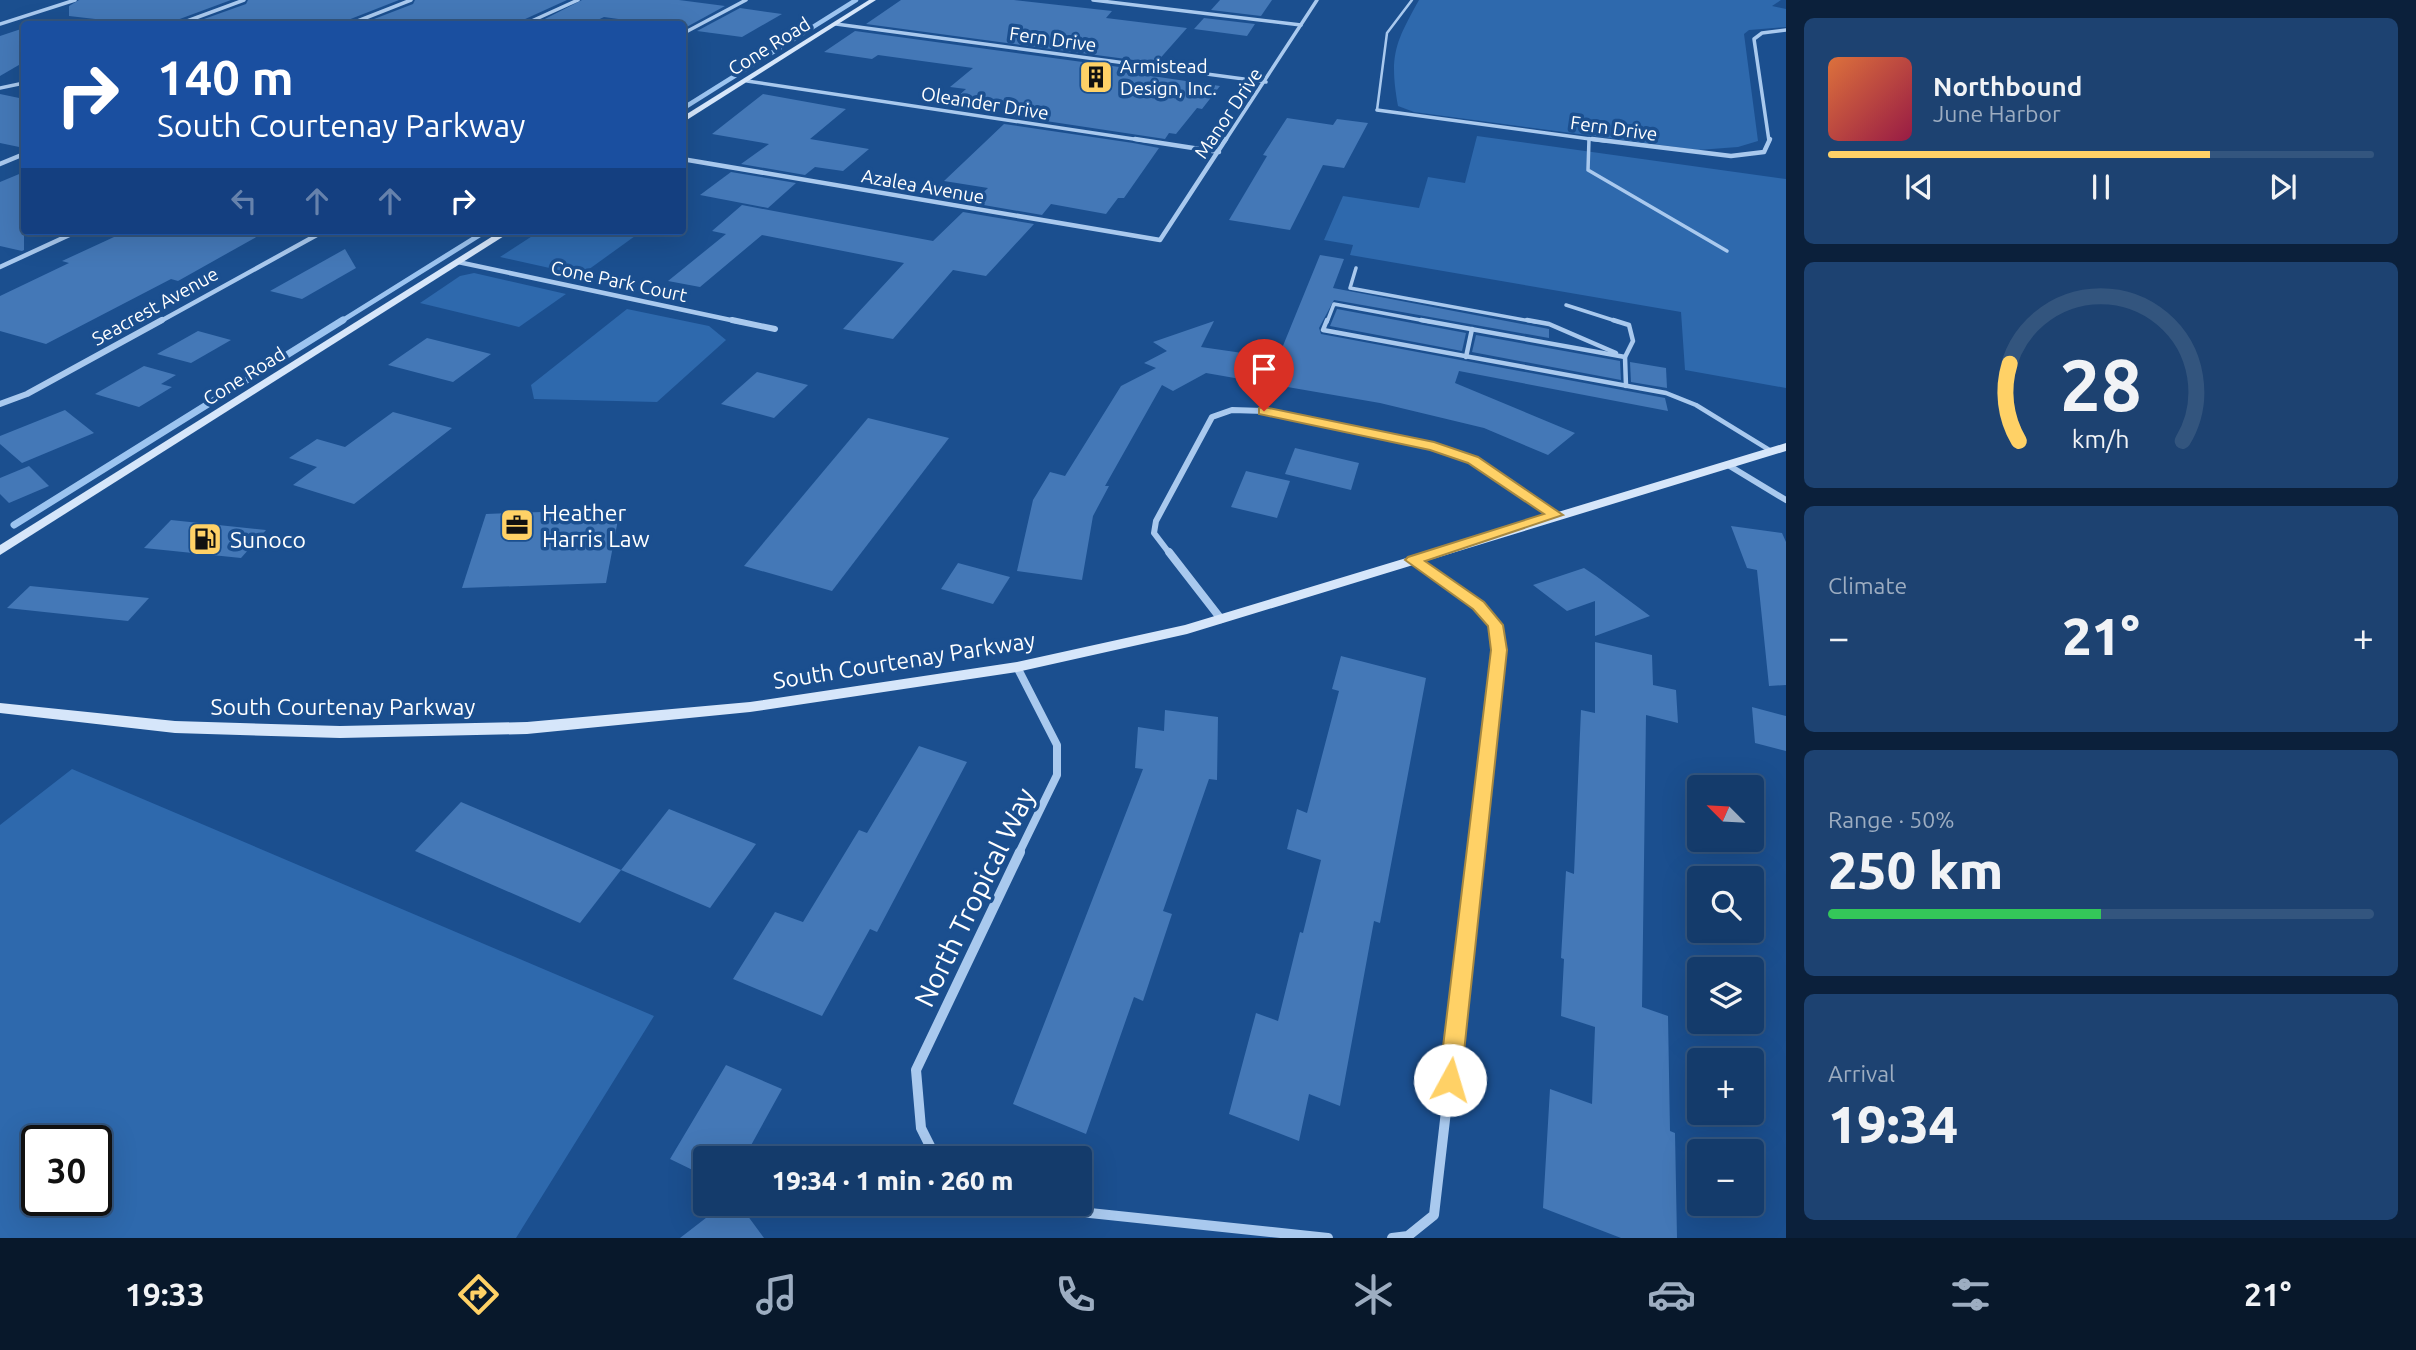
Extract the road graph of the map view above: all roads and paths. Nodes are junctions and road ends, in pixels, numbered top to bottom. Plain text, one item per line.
1 (75, 0) edge
2 (244, 0) edge
3 (411, 0) edge
4 (578, 0) edge
5 (746, 0) edge
6 (873, 0) edge
7 (1093, 0) edge
8 (1317, 0) edge
9 (1412, 0) edge
10 (187, 21) edge
11 (358, 21) edge
12 (532, 21) edge
13 (0, 24) edge
14 (836, 24) junction
15 (1301, 25) junction
16 (1786, 30) edge
17 (686, 32) edge
18 (747, 81) junction
19 (1266, 82) junction
20 (21, 84) edge
21 (0, 88) edge
22 (1377, 110) joint
23 (686, 119) edge
24 (1589, 138) junction
25 (1219, 152) junction
26 (21, 155) edge
27 (686, 160) edge
28 (0, 164) edge
29 (69, 235) edge
30 (317, 235) edge
31 (501, 235) edge
32 (1160, 240) joint
33 (1727, 251) dead end
34 (458, 262) junction
35 (0, 267) edge
36 (1356, 268) dead end
37 (1566, 305) dead end
38 (775, 329) dead end
39 (1472, 329) junction
40 (1466, 356) junction
41 (1625, 357) junction
42 (1626, 386) junction
43 (0, 404) edge
44 (1779, 449) edge
45 (1728, 465) junction
46 (1786, 500) edge
47 (1556, 515) junction
48 (0, 551) edge
49 (1413, 560) junction
50 (1221, 619) junction
51 (1017, 667) junction
52 (0, 708) edge
53 (930, 1146) edge
54 (1092, 1213) edge
55 (1328, 1238) edge
56 (1392, 1238) edge

1 - 13 street
2 - 10 street
3 - 11 street
4 - 12 street
5 - 17 street
6 - 14 main road, Cone Road
7 - 15 street
8 - 15 street, Manor Drive
9 - 22 lane
14 - 18 main road, Cone Road
14 - 19 street, Fern Drive
15 - 19 street, Manor Drive
16 - 24 street, Fern Drive
18 - 23 main road, Cone Road
18 - 25 street, Oleander Drive
19 - 25 street, Manor Drive
20 - 21 street
22 - 24 street, Fern Drive
24 - 33 lane
25 - 32 street, Manor Drive
26 - 28 street
27 - 32 street, Azalea Avenue
29 - 35 street
30 - 43 street, Seacrest Avenue
31 - 34 main road, Cone Road
34 - 38 street, Cone Park Court
34 - 48 main road, Cone Road
36 - 41 lane
37 - 41 lane
39 - 40 lane
39 - 40 lane
39 - 41 lane
40 - 42 lane
41 - 42 lane
42 - 44 lane
44 - 45 main road, South Courtenay Parkway
45 - 46 street
45 - 47 main road, South Courtenay Parkway
47 - 49 main road, South Courtenay Parkway
47 - 50 street
49 - 50 main road, South Courtenay Parkway
49 - 56 street
50 - 51 main road, South Courtenay Parkway
51 - 52 main road, South Courtenay Parkway
51 - 53 street, North Tropical Way
54 - 55 street

